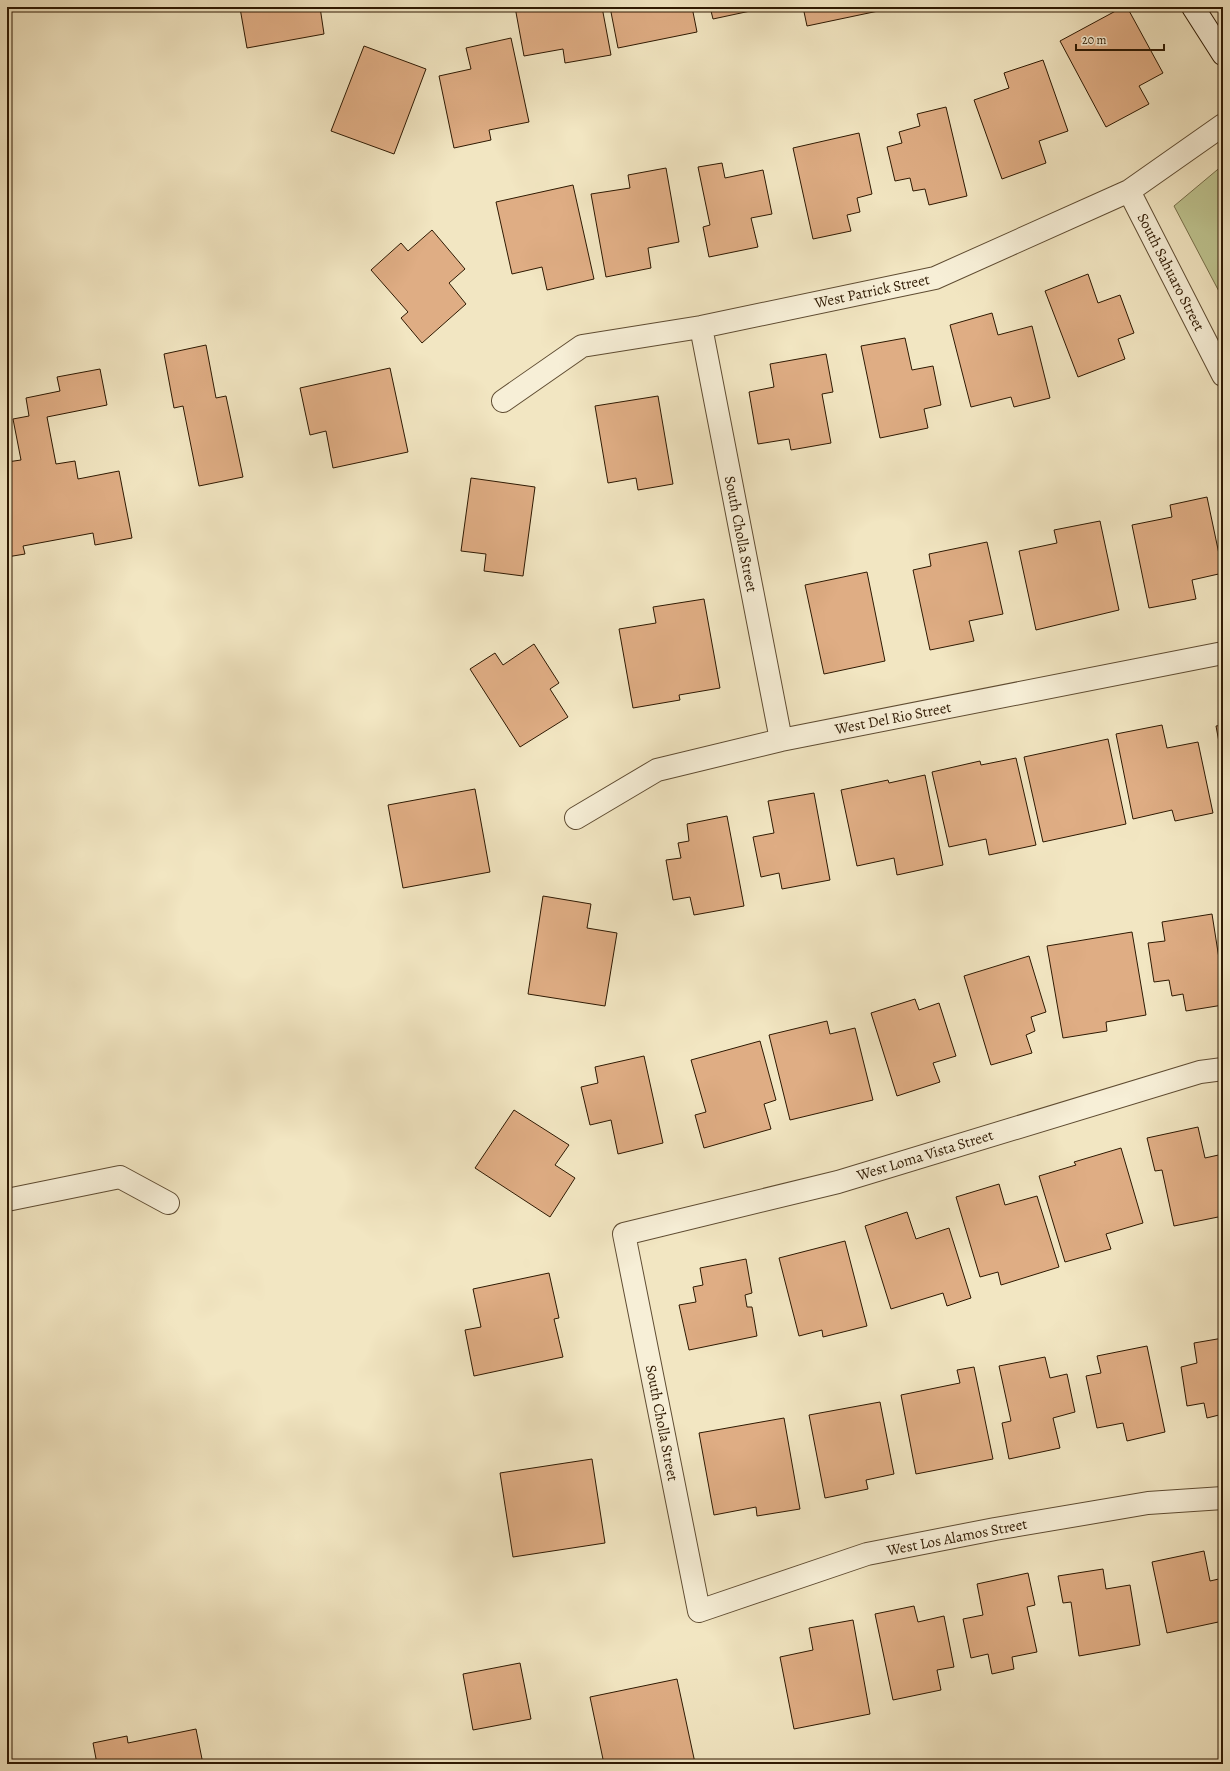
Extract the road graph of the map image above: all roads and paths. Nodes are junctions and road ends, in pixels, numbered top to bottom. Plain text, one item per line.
1 (1193, 7) edge
2 (1223, 54) edge
3 (1223, 125) edge
4 (1129, 191) junction
5 (701, 327) junction
6 (1223, 375) edge
7 (503, 402) dead end
8 (1223, 653) edge
9 (781, 740) junction
10 (576, 818) dead end
11 (1223, 1069) edge
12 (7, 1200) edge
13 (168, 1203) dead end
14 (624, 1234) joint
15 (1223, 1498) edge
16 (699, 1611) joint

1 - 2 street
3 - 4 street, West Patrick Street
4 - 5 street, West Patrick Street
4 - 6 street, South Sahuaro Street
5 - 7 street, West Patrick Street
5 - 9 street, South Cholla Street
8 - 9 street, West Del Rio Street
9 - 10 street, West Del Rio Street
11 - 14 street, West Loma Vista Street
12 - 13 street
14 - 16 street, South Cholla Street
15 - 16 street, West Los Alamos Street

